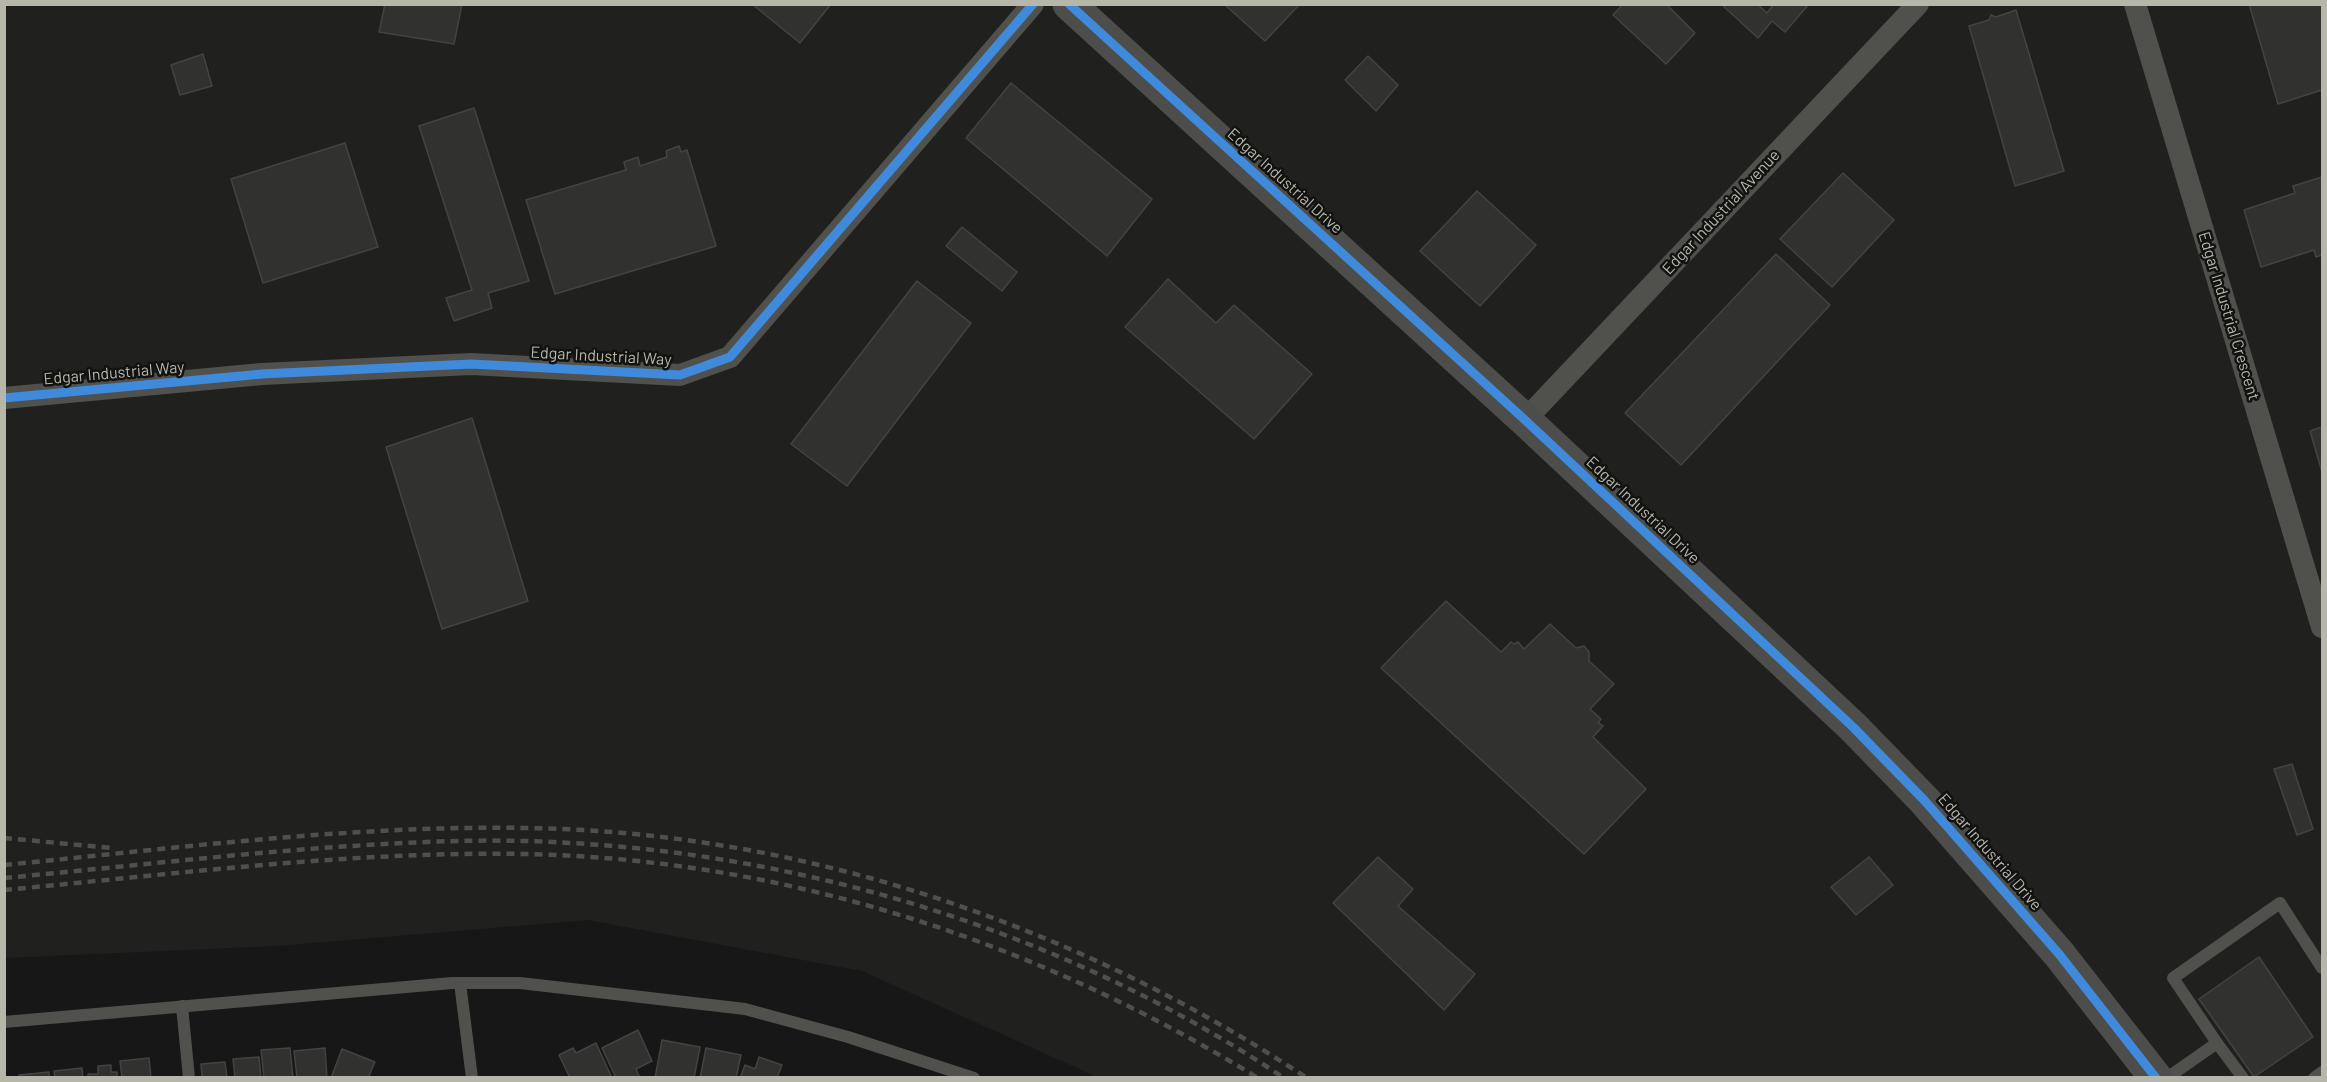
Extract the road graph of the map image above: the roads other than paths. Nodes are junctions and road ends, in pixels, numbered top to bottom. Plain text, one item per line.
1 (1033, 4) edge
2 (1069, 4) edge
3 (1918, 4) edge
4 (2135, 4) edge
5 (4, 398) edge
6 (1525, 420) junction
7 (2322, 627) edge
8 (2322, 968) edge
9 (460, 983) junction
10 (182, 1006) junction
11 (4, 1022) edge
12 (2217, 1043) junction
13 (2322, 1072) edge
14 (189, 1077) edge
15 (472, 1077) edge
16 (974, 1077) edge
17 (2156, 1077) edge
18 (2167, 1077) edge
19 (2243, 1077) edge
20 (2314, 1077) edge

1 - 5 street, Edgar Industrial Way
2 - 6 street, Edgar Industrial Drive
3 - 6 street, Edgar Industrial Avenue
4 - 7 street, Edgar Industrial Crescent
6 - 17 street, Edgar Industrial Drive
8 - 12 lane
9 - 10 lane
9 - 15 lane
9 - 16 lane
10 - 11 lane
10 - 14 lane
12 - 18 lane
12 - 19 lane
13 - 20 lane

